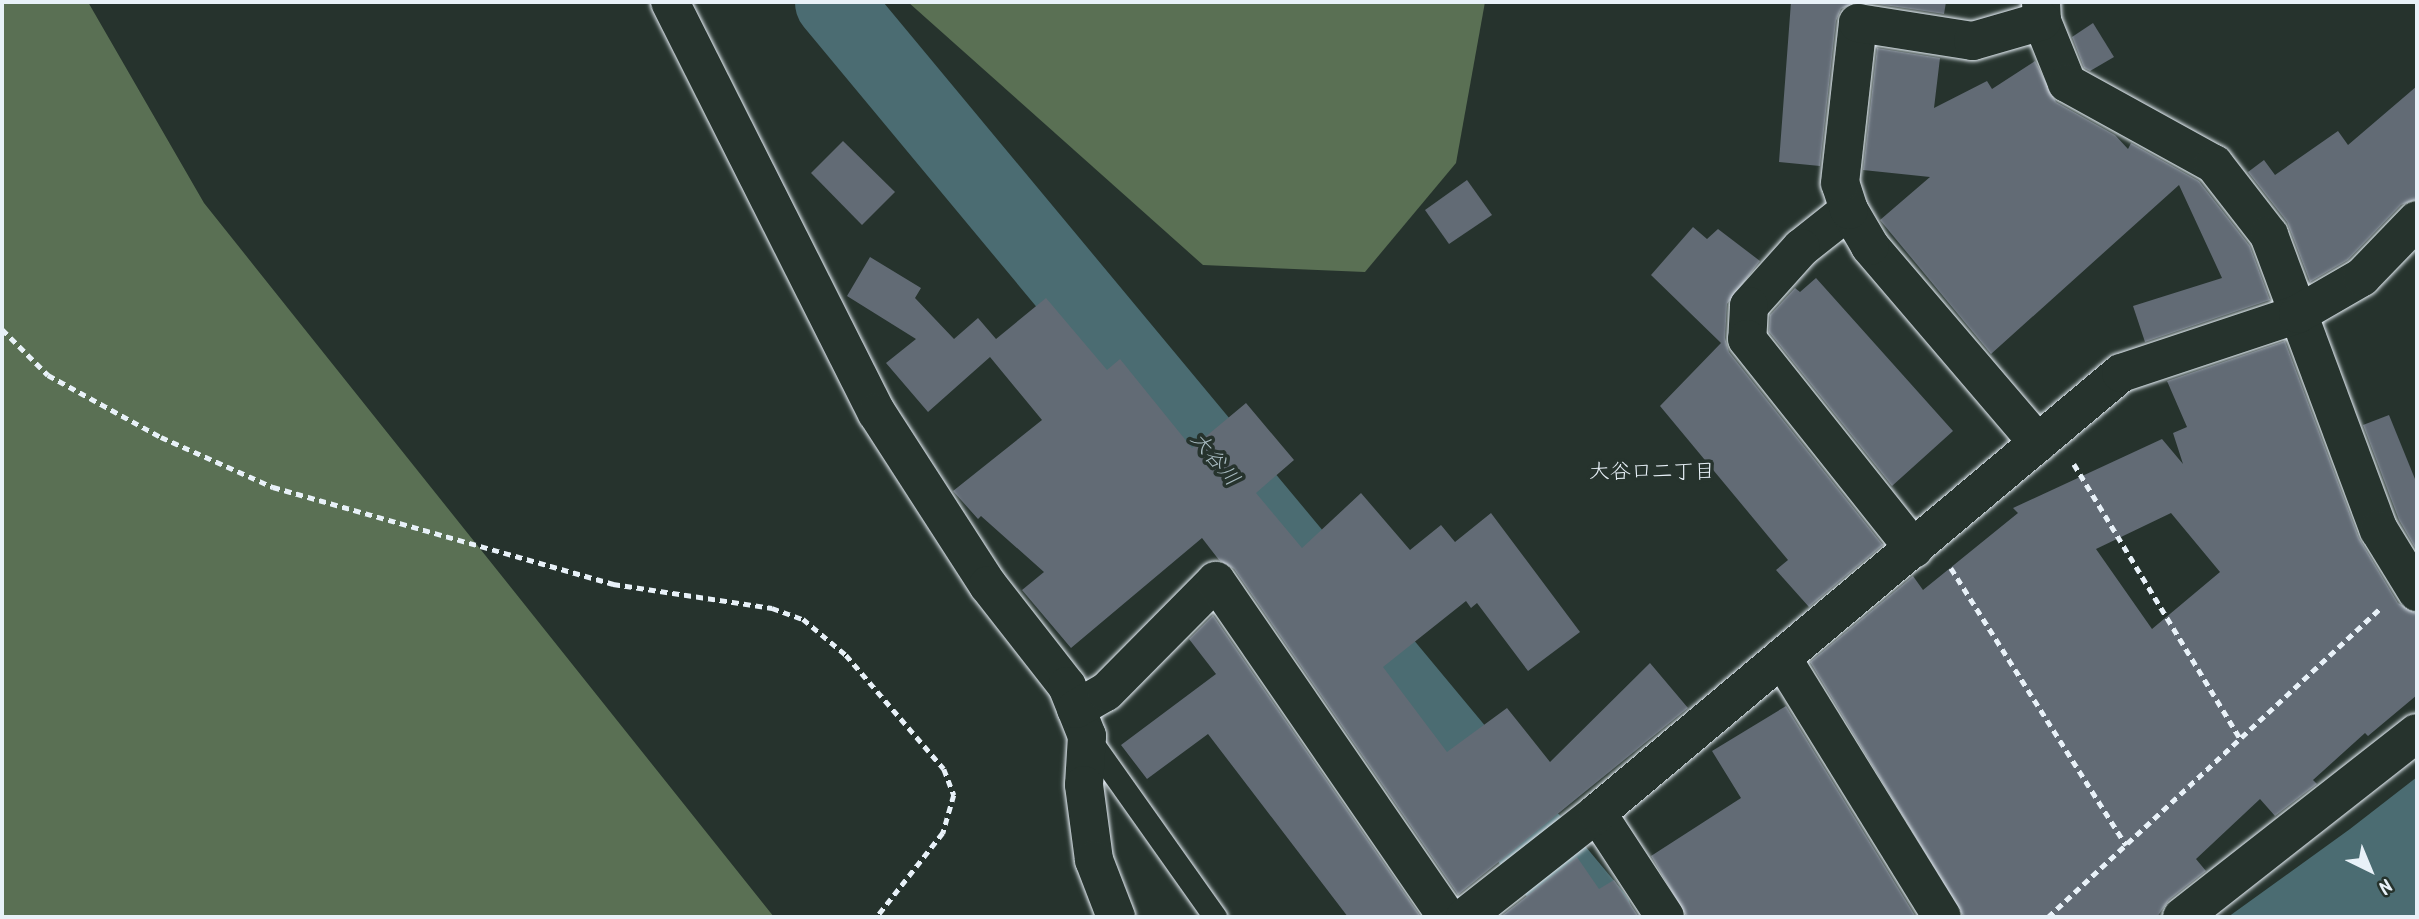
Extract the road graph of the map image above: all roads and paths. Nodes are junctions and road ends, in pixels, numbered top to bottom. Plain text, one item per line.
1 (670, 2) edge
2 (2041, 11) edge
3 (1849, 210) junction
4 (2417, 220) edge
5 (2298, 314) junction
6 (2, 329) edge
7 (2046, 437) junction
8 (1922, 542) junction
9 (2413, 586) edge
10 (1782, 659) junction
11 (1082, 723) junction
12 (2417, 733) edge
13 (2240, 738) junction
14 (1597, 813) junction
15 (2126, 845) junction
16 (877, 917) edge
17 (1116, 917) edge
18 (1215, 917) edge
19 (1447, 917) edge
20 (1465, 917) edge
21 (1665, 917) edge
22 (1942, 917) edge
23 (2048, 917) edge
24 (2182, 917) edge

1 - 11 street
2 - 3 street
2 - 5 street
3 - 7 street
3 - 8 street
4 - 5 street
5 - 7 street
5 - 9 street
6 - 16 path
7 - 8 street
7 - 13 path
8 - 10 street
8 - 15 path
9 - 13 path
10 - 14 street
10 - 22 street
11 - 17 street
11 - 18 lane
11 - 19 street
12 - 24 street
13 - 15 path
14 - 20 street
14 - 21 street
15 - 23 path

